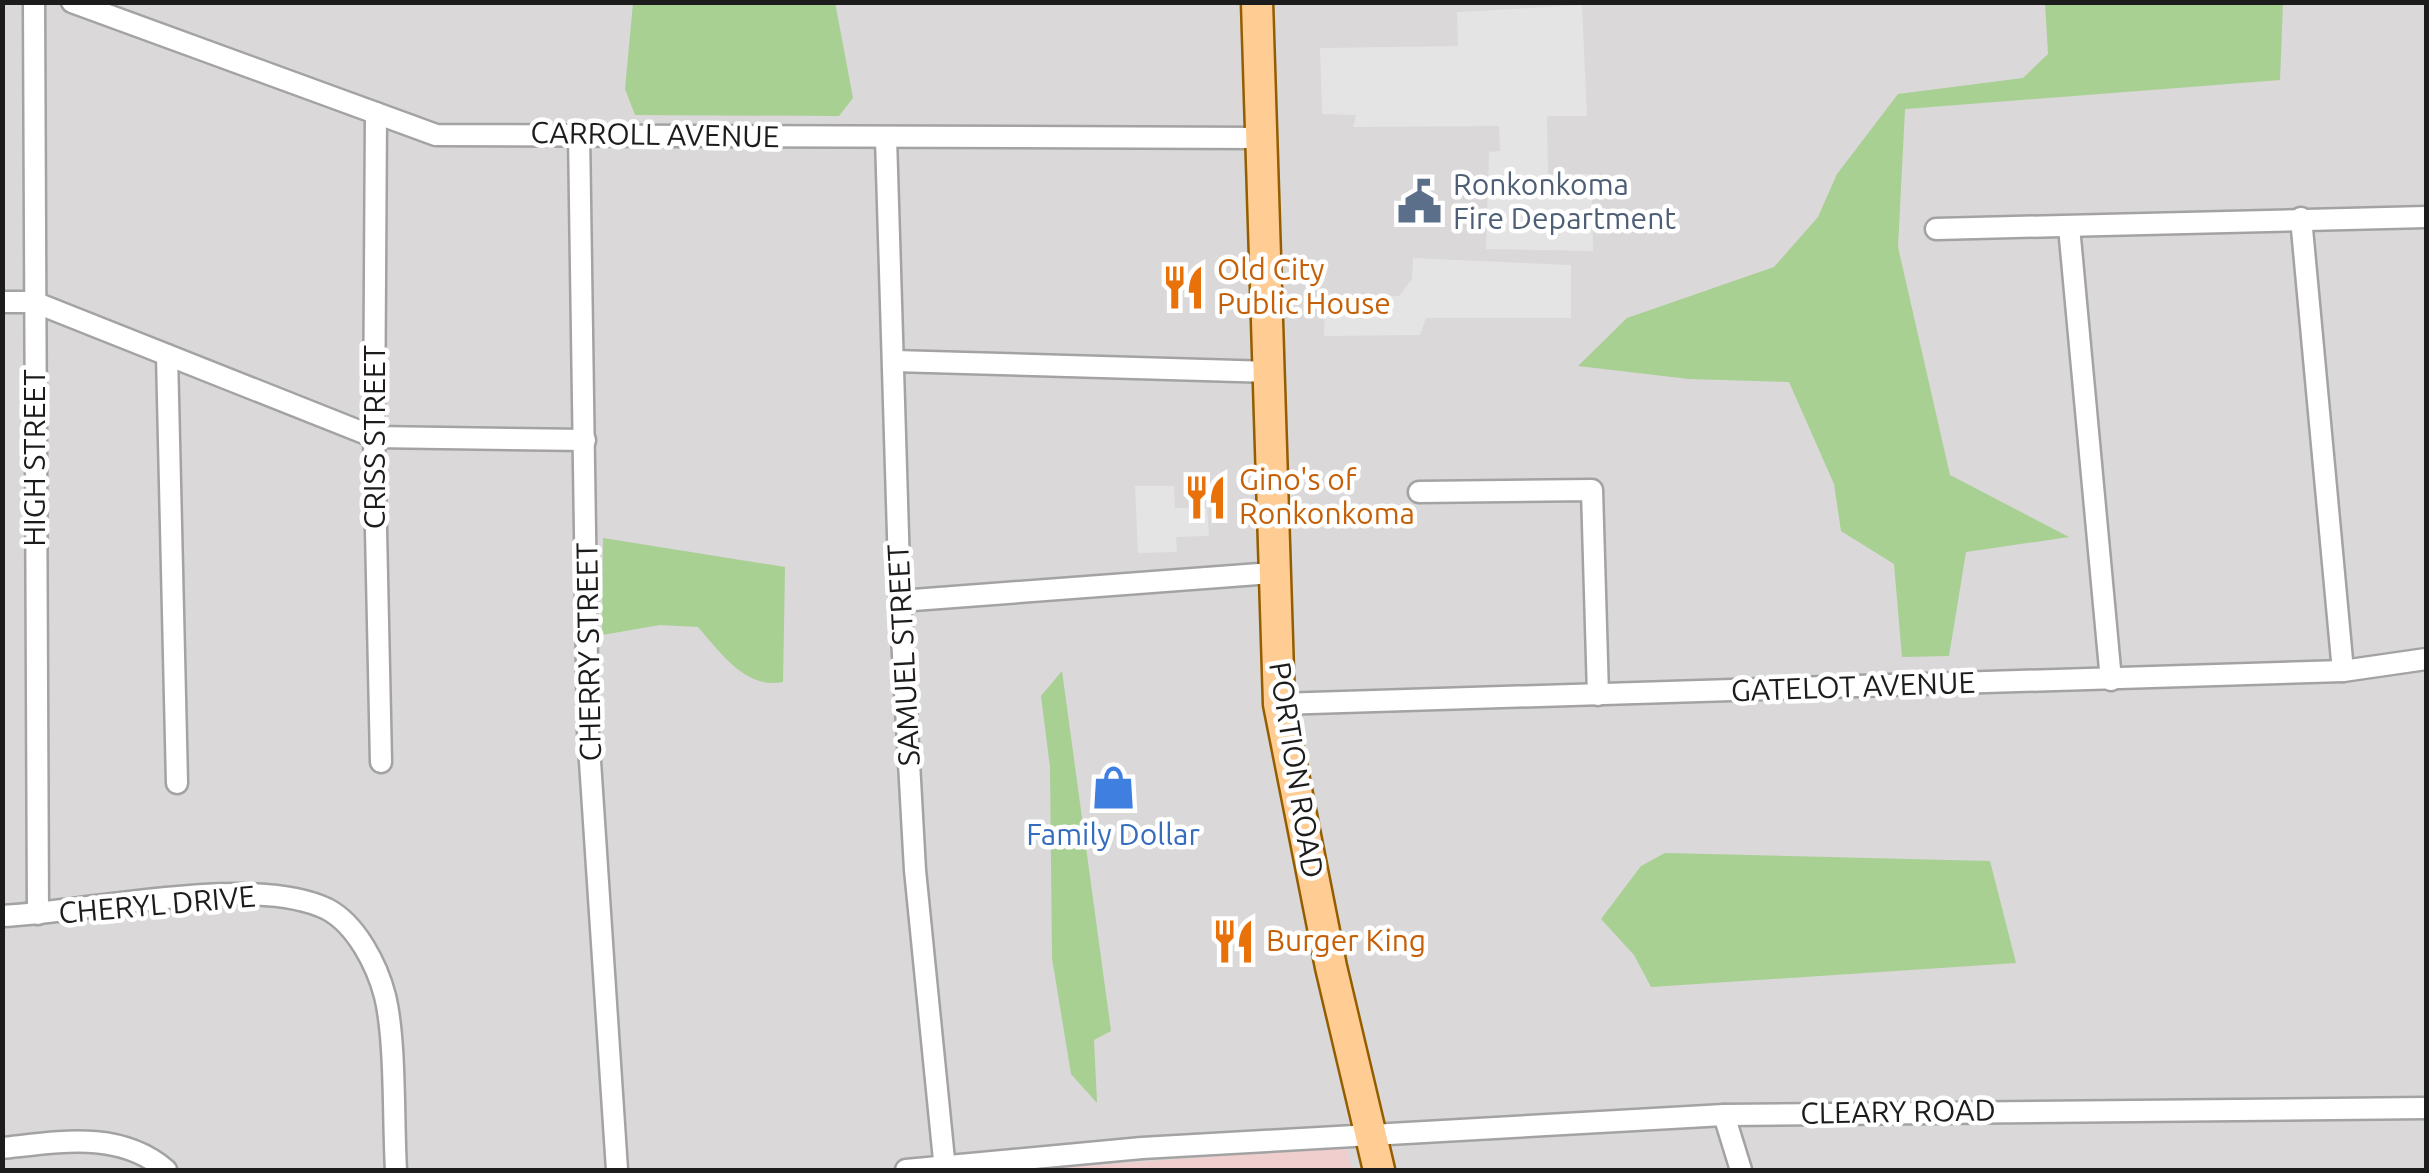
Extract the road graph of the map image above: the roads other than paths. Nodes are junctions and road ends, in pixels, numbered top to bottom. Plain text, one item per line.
1 (34, 2) edge
2 (72, 2) edge
3 (1257, 2) edge
4 (376, 112) junction
5 (578, 133) junction
6 (886, 138) junction
7 (1261, 138) junction
8 (2426, 217) edge
9 (2301, 218) junction
10 (2070, 227) junction
11 (1936, 229) dead end
12 (2, 302) edge
13 (34, 302) junction
14 (167, 355) junction
15 (894, 361) junction
16 (1272, 372) junction
17 (374, 437) junction
18 (585, 440) junction
19 (1419, 492) dead end
20 (1273, 573) junction
21 (900, 602) junction
22 (2426, 659) edge
23 (2343, 671) junction
24 (2111, 680) junction
25 (1598, 694) junction
26 (1279, 704) junction
27 (382, 762) dead end
28 (177, 783) dead end
29 (38, 914) junction
30 (2, 916) edge
31 (2426, 1108) edge
32 (1724, 1115) junction
33 (1369, 1134) junction
34 (2, 1148) edge
35 (945, 1169) edge
36 (166, 1170) edge
37 (396, 1170) edge
38 (616, 1170) edge
39 (906, 1170) edge
40 (1379, 1170) edge
41 (1741, 1170) edge

1 - 13 street, HIGH STREET
2 - 4 street, CARROLL AVENUE
3 - 7 main road, PORTION ROAD
4 - 5 street, CARROLL AVENUE
4 - 17 street, CRISS STREET
5 - 6 street, CARROLL AVENUE
5 - 18 street, CHERRY STREET
6 - 7 street, CARROLL AVENUE
6 - 15 street, SAMUEL STREET
7 - 16 main road, PORTION ROAD
8 - 9 street
9 - 10 street
9 - 23 street
10 - 11 street
10 - 24 street
12 - 13 street
13 - 14 street
13 - 29 street, HIGH STREET
14 - 17 street
14 - 28 street
15 - 16 street
15 - 21 street, SAMUEL STREET
16 - 20 main road, PORTION ROAD
17 - 18 street
17 - 27 street, CRISS STREET
18 - 38 street, CHERRY STREET
19 - 25 street
20 - 21 street
20 - 26 main road, PORTION ROAD
21 - 35 street, SAMUEL STREET
22 - 23 street, GATELOT AVENUE
23 - 24 street, GATELOT AVENUE
24 - 25 street, GATELOT AVENUE
25 - 26 street, GATELOT AVENUE
26 - 33 main road, PORTION ROAD
29 - 30 street, CHERYL DRIVE
29 - 37 street, CHERYL DRIVE
31 - 32 street, CLEARY ROAD
32 - 33 street, CLEARY ROAD
32 - 41 street
33 - 35 street, CLEARY ROAD
33 - 40 main road, PORTION ROAD
34 - 36 street
35 - 39 street, CLEARY ROAD

